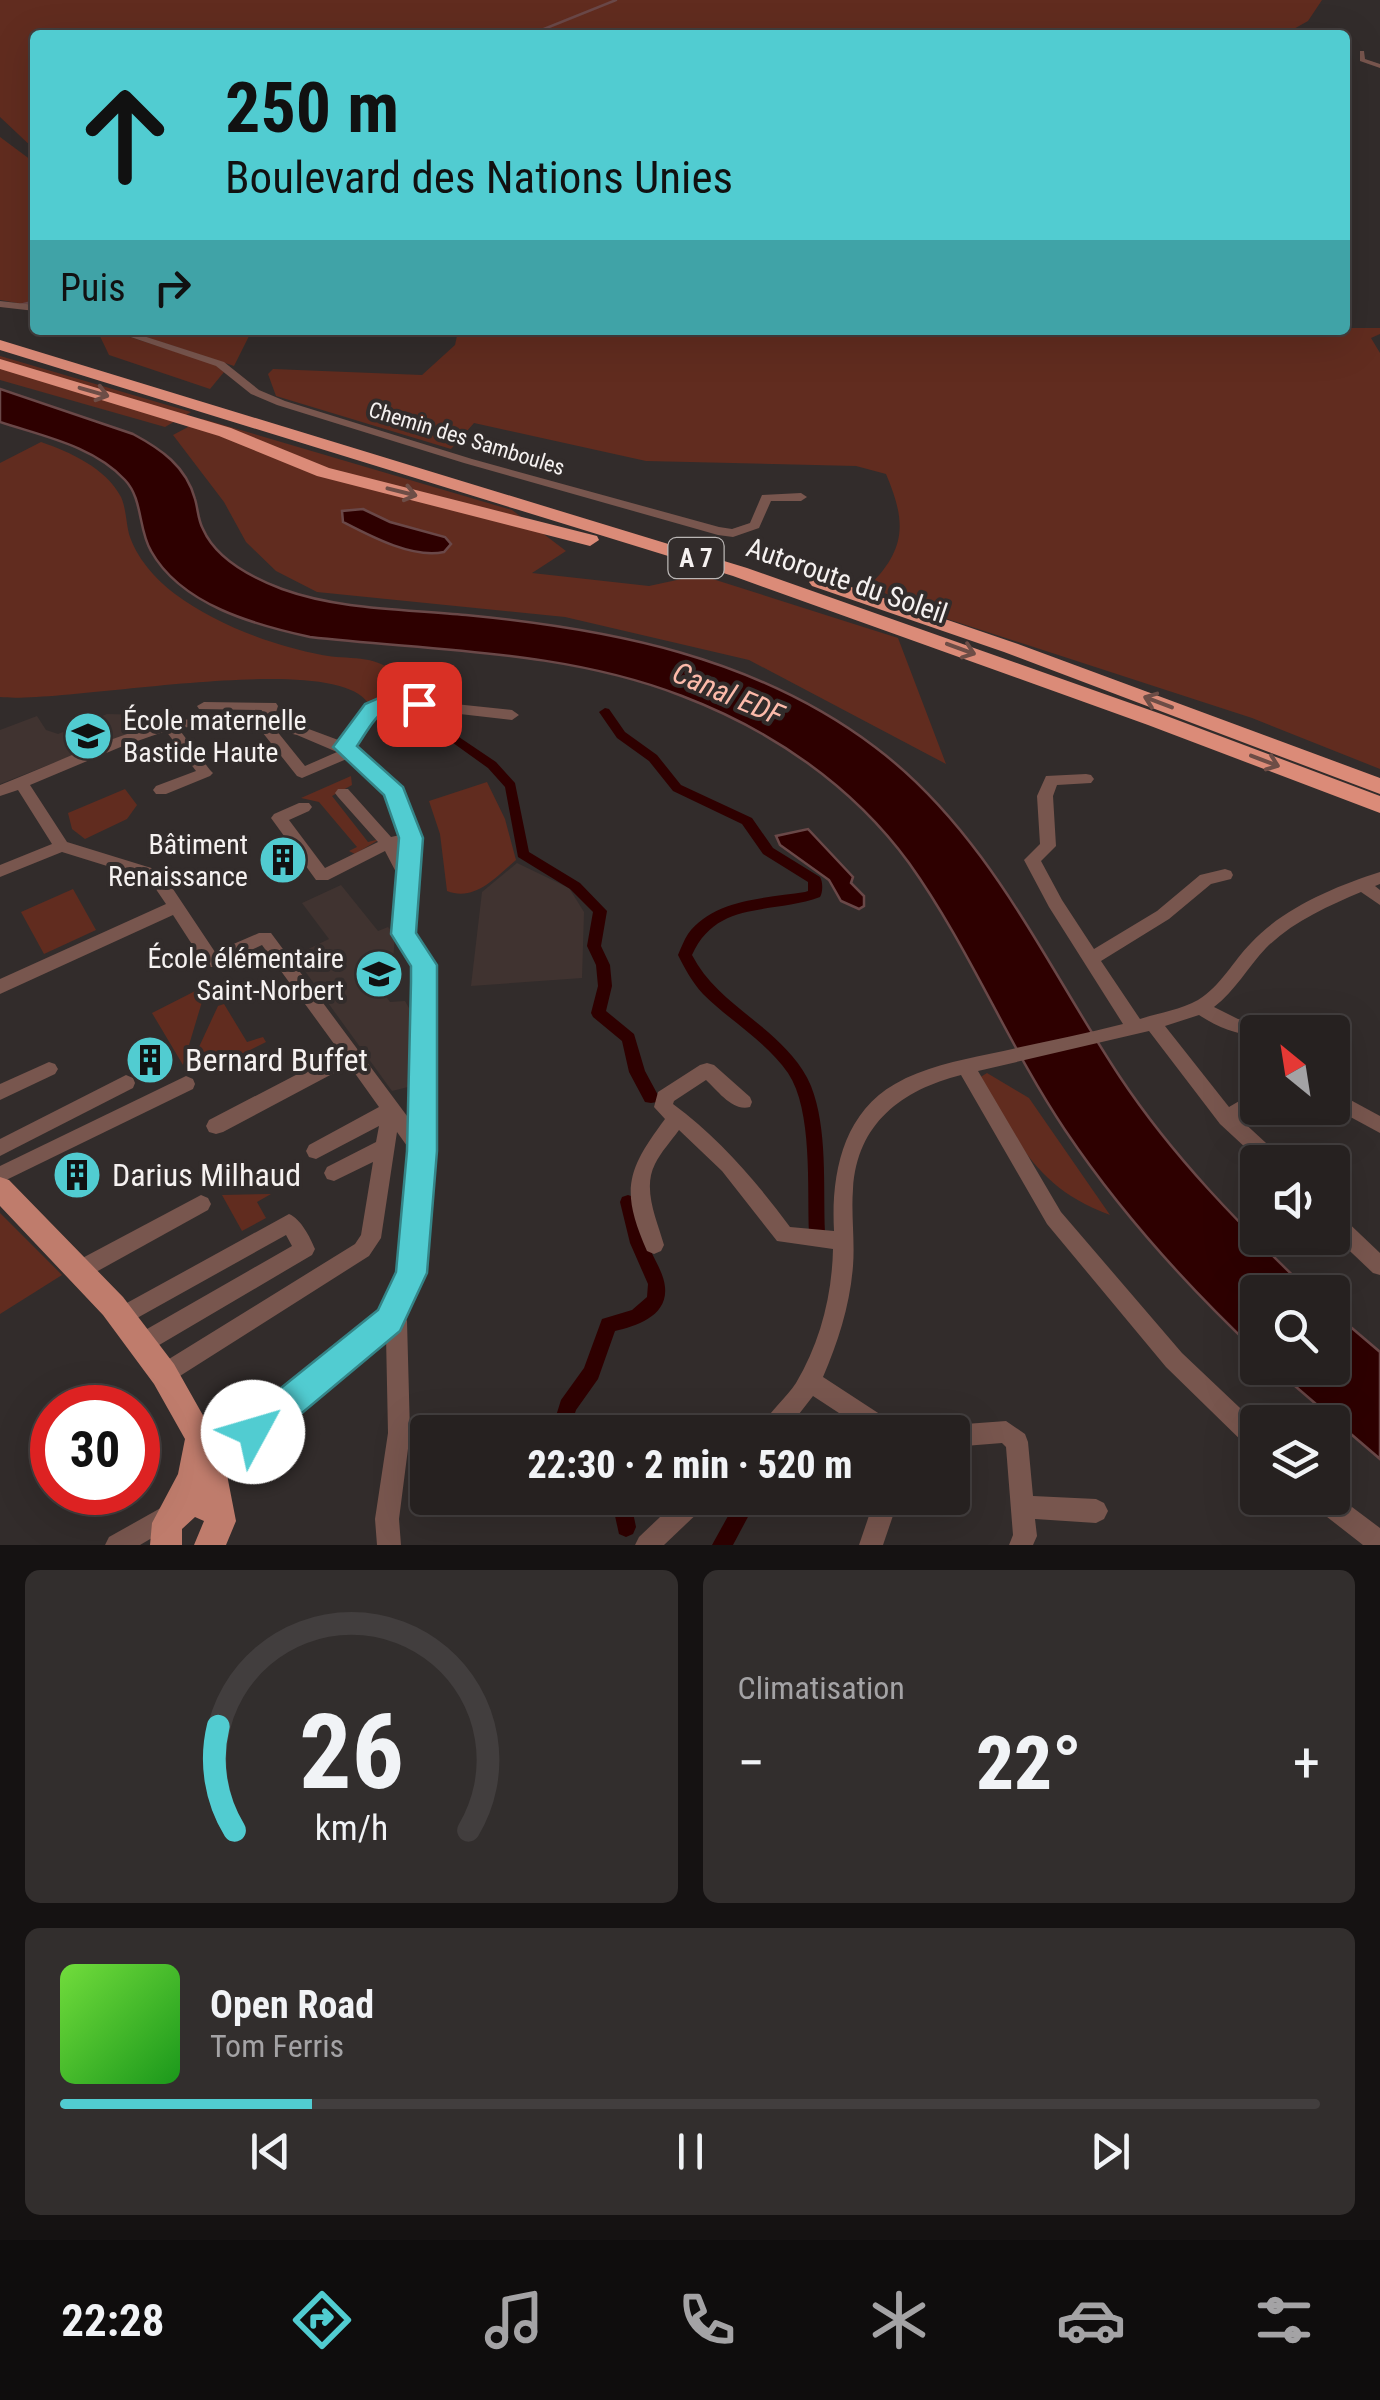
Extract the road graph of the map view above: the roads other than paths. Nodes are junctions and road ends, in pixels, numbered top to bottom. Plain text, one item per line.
1 (1362, 52) dead end
2 (1380, 66) edge
3 (0, 304) edge
4 (30, 306) edge
5 (0, 332) edge
6 (130, 335) edge
7 (0, 345) edge
8 (0, 364) edge
9 (801, 497) dead end
10 (828, 601) junction
11 (204, 706) dead end
12 (512, 715) dead end
13 (264, 725) junction
14 (169, 726) junction
15 (347, 749) junction
16 (1086, 779) dead end
17 (21, 783) junction
18 (1380, 786) edge
19 (161, 790) dead end
20 (0, 791) edge
21 (343, 792) dead end
22 (1380, 806) edge
23 (304, 807) dead end
24 (411, 838) junction
25 (388, 843) junction
26 (61, 846) junction
27 (0, 871) edge
28 (405, 874) junction
29 (1225, 875) dead end
30 (1372, 881) edge
31 (1380, 899) edge
32 (176, 906) junction
33 (1092, 958) junction
34 (0, 987) edge
35 (1201, 1007) junction
36 (1143, 1024) junction
37 (1240, 1027) edge
38 (351, 1055) junction
39 (966, 1067) junction
40 (49, 1069) dead end
41 (422, 1082) junction
42 (126, 1083) dead end
43 (186, 1084) dead end
44 (0, 1092) edge
45 (743, 1102) dead end
46 (1350, 1108) edge
47 (1240, 1110) edge
48 (394, 1114) junction
49 (676, 1117) junction
50 (1227, 1118) junction
51 (1380, 1125) edge
52 (216, 1126) dead end
53 (1255, 1145) edge
54 (0, 1148) edge
55 (384, 1148) junction
56 (316, 1151) dead end
57 (422, 1151) junction
58 (334, 1173) dead end
59 (0, 1175) edge
60 (0, 1188) edge
61 (202, 1204) dead end
62 (1350, 1237) edge
63 (844, 1241) junction
64 (654, 1245) dead end
65 (1380, 1266) edge
66 (80, 1270) junction
67 (122, 1317) junction
68 (396, 1320) dead end
69 (141, 1344) junction
70 (164, 1374) junction
71 (808, 1381) junction
72 (789, 1415) edge
73 (861, 1415) edge
74 (1240, 1424) edge
75 (970, 1435) edge
76 (206, 1455) junction
77 (1023, 1506) junction
78 (177, 1510) junction
79 (1096, 1511) dead end
80 (680, 1515) edge
81 (881, 1515) edge
82 (1343, 1515) edge
83 (218, 1532) edge
84 (1380, 1543) edge
85 (117, 1545) edge
86 (166, 1545) edge
87 (389, 1545) edge
88 (647, 1545) edge
89 (871, 1545) edge
90 (1021, 1545) edge

1 - 2 street
3 - 4 street
18 -> 5 highway, Autoroute du Soleil / A 7
6 - 9 street, Chemin des Samboules
7 - 10 highway, Autoroute du Soleil / A 7
8 -> 10 highway
10 -> 22 highway, Autoroute du Soleil / A 7
11 - 13 street
12 - 15 street
13 - 14 street
13 - 15 street
13 - 15 street
14 - 17 street
14 - 19 street
15 - 24 street
16 - 33 street
17 - 20 street
17 - 26 street
21 - 25 street
23 - 25 street
24 - 25 street
24 - 28 street
25 - 28 street
26 - 27 street
26 - 32 street
28 - 41 street
29 - 33 street
30 - 31 street
30 - 35 street
32 - 34 street
32 - 38 street
33 - 36 street
35 - 36 street
35 - 37 street
36 - 39 street
36 - 50 street
38 - 48 street
38 - 52 street
39 - 63 street
39 - 74 street
40 - 44 street
41 - 48 street
41 - 57 street
42 - 54 street
43 - 59 street
45 - 49 street
46 - 51 street
47 - 50 street
48 - 55 street
48 - 56 street
48 - 57 street
49 - 63 street
49 - 64 street
50 - 53 street
55 - 58 street
55 - 70 street
57 - 76 street
60 - 66 main road
61 - 66 street
62 - 65 street
63 - 71 street
66 - 67 main road
67 - 69 main road
67 - 69 street
68 - 87 street
69 - 70 main road
70 - 76 main road
71 - 72 street
71 - 73 street
75 - 77 street
76 - 78 main road
76 - 83 main road
77 - 79 street
77 - 90 street
78 - 83 main road
78 - 85 street
78 - 86 main road
80 - 88 street
81 - 89 street
82 - 84 street

